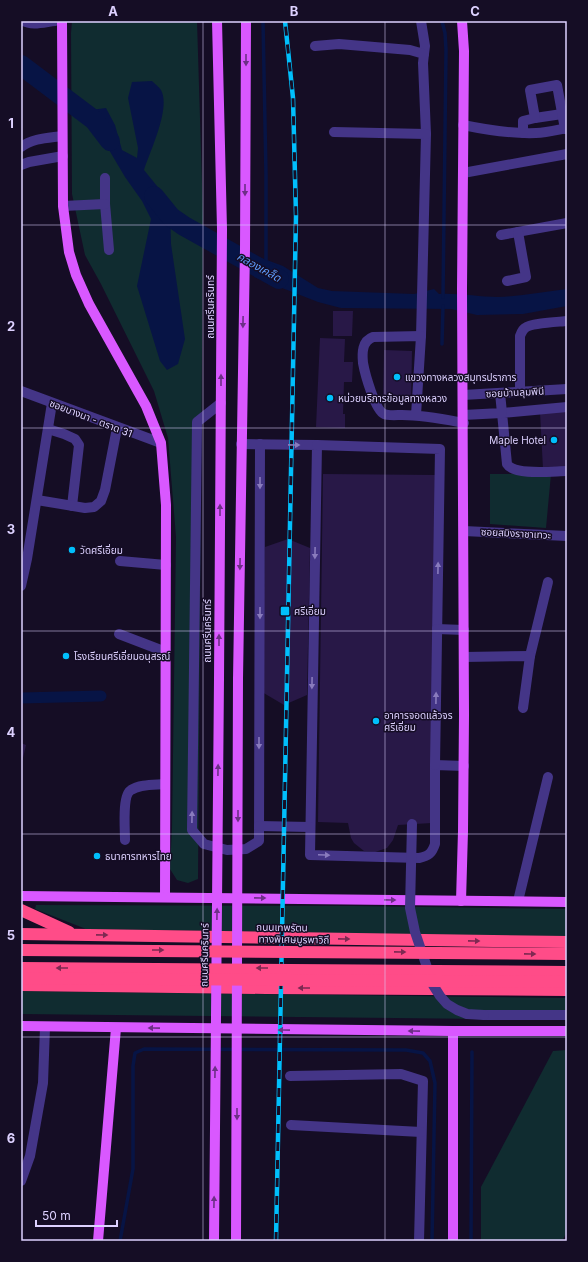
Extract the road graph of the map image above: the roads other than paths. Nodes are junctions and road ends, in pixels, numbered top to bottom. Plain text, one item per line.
1 (23, 21) edge
2 (55, 21) edge
3 (62, 21) edge
4 (217, 21) edge
5 (246, 21) edge
6 (421, 21) edge
7 (462, 21) edge
8 (315, 46) dead end
9 (424, 54) junction
10 (562, 114) junction
11 (535, 118) junction
12 (463, 125) junction
13 (566, 128) edge
14 (334, 132) dead end
15 (523, 133) junction
16 (426, 134) junction
17 (62, 136) junction
18 (21, 147) edge
19 (567, 154) edge
20 (62, 156) junction
21 (21, 165) edge
22 (463, 173) junction
23 (105, 178) dead end
24 (105, 204) junction
25 (63, 206) junction
26 (567, 223) edge
27 (518, 232) junction
28 (501, 235) dead end
29 (109, 250) dead end
30 (507, 281) dead end
31 (567, 321) edge
32 (421, 336) junction
33 (567, 389) edge
34 (21, 391) edge
35 (520, 392) junction
36 (500, 393) junction
37 (463, 395) junction
38 (52, 403) junction
39 (221, 403) junction
40 (567, 407) edge
41 (502, 413) junction
42 (416, 415) junction
43 (464, 419) junction
44 (117, 428) junction
45 (48, 429) junction
46 (161, 443) junction
47 (241, 444) junction
48 (260, 444) junction
49 (317, 445) junction
50 (567, 471) edge
51 (37, 500) junction
52 (72, 506) junction
53 (464, 531) junction
54 (567, 536) edge
55 (120, 561) dead end
56 (166, 565) junction
57 (548, 582) dead end
58 (21, 586) edge
59 (437, 629) junction
60 (464, 630) junction
61 (119, 634) dead end
62 (166, 652) junction
63 (530, 656) junction
64 (464, 657) junction
65 (523, 708) dead end
66 (435, 765) junction
67 (464, 766) junction
68 (548, 777) dead end
69 (165, 784) junction
70 (412, 824) dead end
71 (259, 826) junction
72 (310, 827) junction
73 (125, 840) dead end
74 (21, 896) edge
75 (165, 897) junction
76 (461, 901) junction
77 (518, 901) junction
78 (567, 902) edge
79 (21, 910) edge
80 (21, 934) edge
81 (73, 934) junction
82 (567, 942) edge
83 (21, 950) edge
84 (567, 954) edge
85 (21, 968) edge
86 (567, 972) edge
87 (21, 978) edge
88 (567, 982) edge
89 (21, 985) edge
90 (567, 990) edge
91 (567, 1015) edge
92 (21, 1026) edge
93 (45, 1027) junction
94 (116, 1028) junction
95 (454, 1031) junction
96 (567, 1031) edge
97 (290, 1076) dead end
98 (292, 1125) dead end
99 (421, 1132) junction
100 (21, 1181) edge
101 (98, 1241) edge
102 (214, 1241) edge
103 (236, 1241) edge
104 (418, 1241) edge
105 (453, 1241) edge

1 - 2 street
3 - 17 main road
39 -> 4 main road, ถนนศรีนครินทร์
5 -> 47 main road
6 - 9 street
7 - 12 main road
8 - 9 street
9 - 16 street
10 - 11 street
10 - 11 street
10 - 13 street
11 - 15 street
12 - 15 street
12 - 22 main road
13 - 15 street
14 - 16 street
16 - 32 street
17 - 18 street
17 - 20 main road
19 - 22 street
20 - 21 street
20 - 25 main road
22 - 37 main road
23 - 24 street
24 - 25 street
24 - 29 street
25 - 46 main road
26 - 27 street
27 - 28 street
27 - 30 street
31 - 35 street
32 - 42 street
32 - 42 street
33 - 35 street, ซอยบ้านลุมพินี
34 - 38 street, ซอยบางนา - ตราด 31
35 - 36 street, ซอยบ้านลุมพินี
36 - 37 street, ซอยบ้านลุมพินี
36 - 41 street
37 - 43 main road
38 - 44 street, ซอยบางนา - ตราด 31
38 - 45 street
71 -> 39 street
102 -> 39 main road, ถนนศรีนครินทร์, bridge
40 - 41 street
41 - 43 street
41 - 50 street
42 - 43 street
43 - 53 main road
44 - 46 street, ซอยบางนา - ตราด 31
44 - 52 street
45 - 51 street
45 - 52 street
46 - 56 main road
47 - 48 street
47 -> 103 main road, bridge
48 -> 49 street
48 -> 71 street
59 -> 49 street
49 -> 72 street
51 - 52 street
51 - 58 street
53 - 54 street, ซอยสมิงราชาเทวะ
53 - 60 main road
55 - 56 street
56 - 62 main road
57 - 63 street
59 - 60 street
66 -> 59 street
60 - 64 main road
61 - 62 street
62 - 69 main road
63 - 64 street
63 - 65 street
64 - 67 main road
66 - 67 street
72 -> 66 street
67 - 76 main road
68 - 77 street
69 - 73 street
69 - 75 main road
70 - 91 street, bridge
71 - 72 street
74 - 75 main road
75 -> 76 main road
76 - 77 main road
77 - 78 main road
79 - 81 highway
80 - 81 highway, ถนนเทพรัตน
81 -> 82 highway, ถนนเทพรัตน
83 -> 84 highway, ทางพิเศษบูรพาวิถี, bridge
86 -> 85 highway, bridge
87 - 88 highway, bridge
90 -> 89 highway
92 - 93 main road
93 - 94 main road
93 - 100 street
95 -> 94 main road
94 - 101 main road
95 - 96 main road
95 - 105 main road
97 - 99 street
98 - 99 street
99 - 104 street

